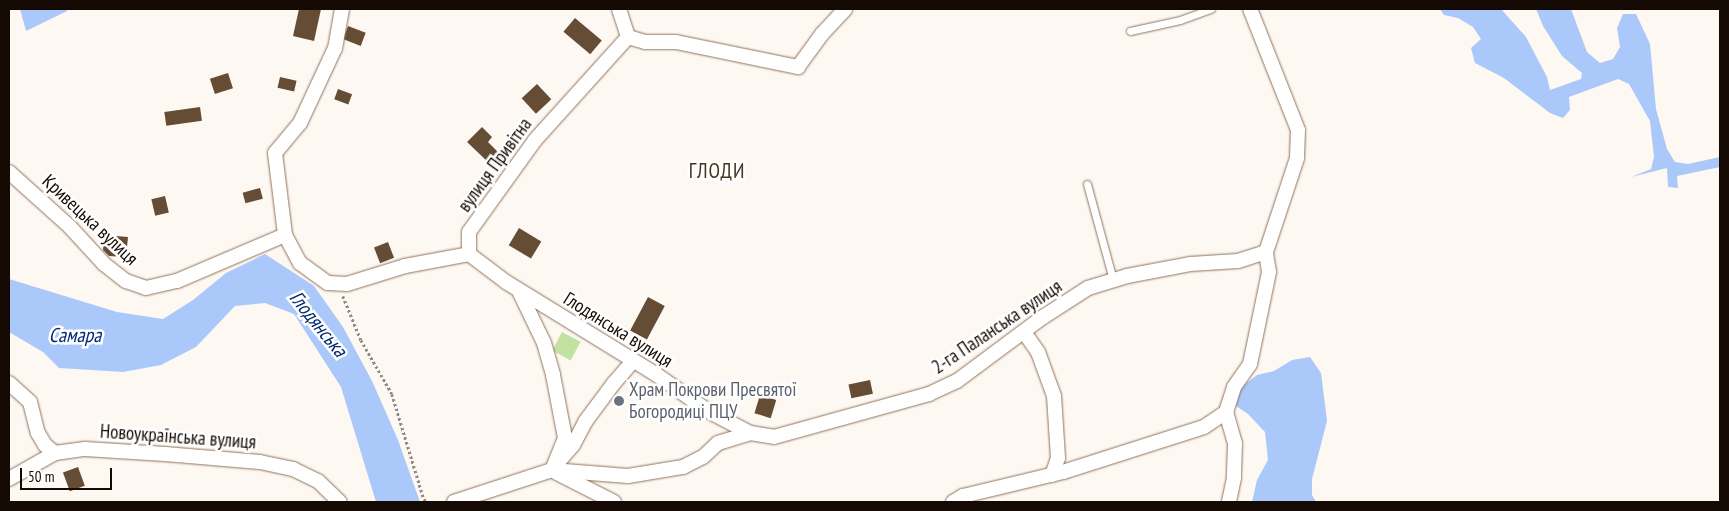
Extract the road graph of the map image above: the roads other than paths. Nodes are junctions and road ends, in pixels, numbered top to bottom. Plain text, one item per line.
1 (342, 9) edge
2 (619, 9) edge
3 (846, 9) edge
4 (1211, 9) edge
5 (1250, 9) edge
6 (1130, 31) dead end
7 (628, 37) junction
8 (9, 172) edge
9 (1087, 184) dead end
10 (284, 235) junction
11 (1266, 252) junction
12 (469, 254) junction
13 (1113, 280) junction
14 (518, 290) junction
15 (1024, 332) junction
16 (633, 361) junction
17 (9, 382) edge
18 (1226, 412) junction
19 (750, 433) junction
20 (54, 453) junction
21 (552, 470) junction
22 (1052, 475) junction
23 (9, 479) edge
24 (340, 502) edge
25 (454, 502) edge
26 (614, 502) edge
27 (953, 502) edge
28 (1229, 502) edge

1 - 10 street
2 - 7 street
3 - 7 street
4 - 6 lane
5 - 11 street
7 - 12 street, вулиця Привітна
8 - 10 street, Кривецька вулиця
9 - 13 lane
10 - 12 street
11 - 13 street, 2-га Паланська вулиця
11 - 18 street
12 - 14 street, Глодянська вулиця
13 - 15 street, 2-га Паланська вулиця
14 - 16 street, Глодянська вулиця
14 - 21 street, Глодянська вулиця
15 - 19 street, 2-га Паланська вулиця
15 - 22 street
16 - 19 street, Глодянська вулиця
16 - 21 street
17 - 20 street
18 - 22 street
18 - 28 street
19 - 21 street
20 - 23 street, Новоукраїнська вулиця
20 - 24 street, Новоукраїнська вулиця
21 - 25 street
21 - 26 street
22 - 27 street

